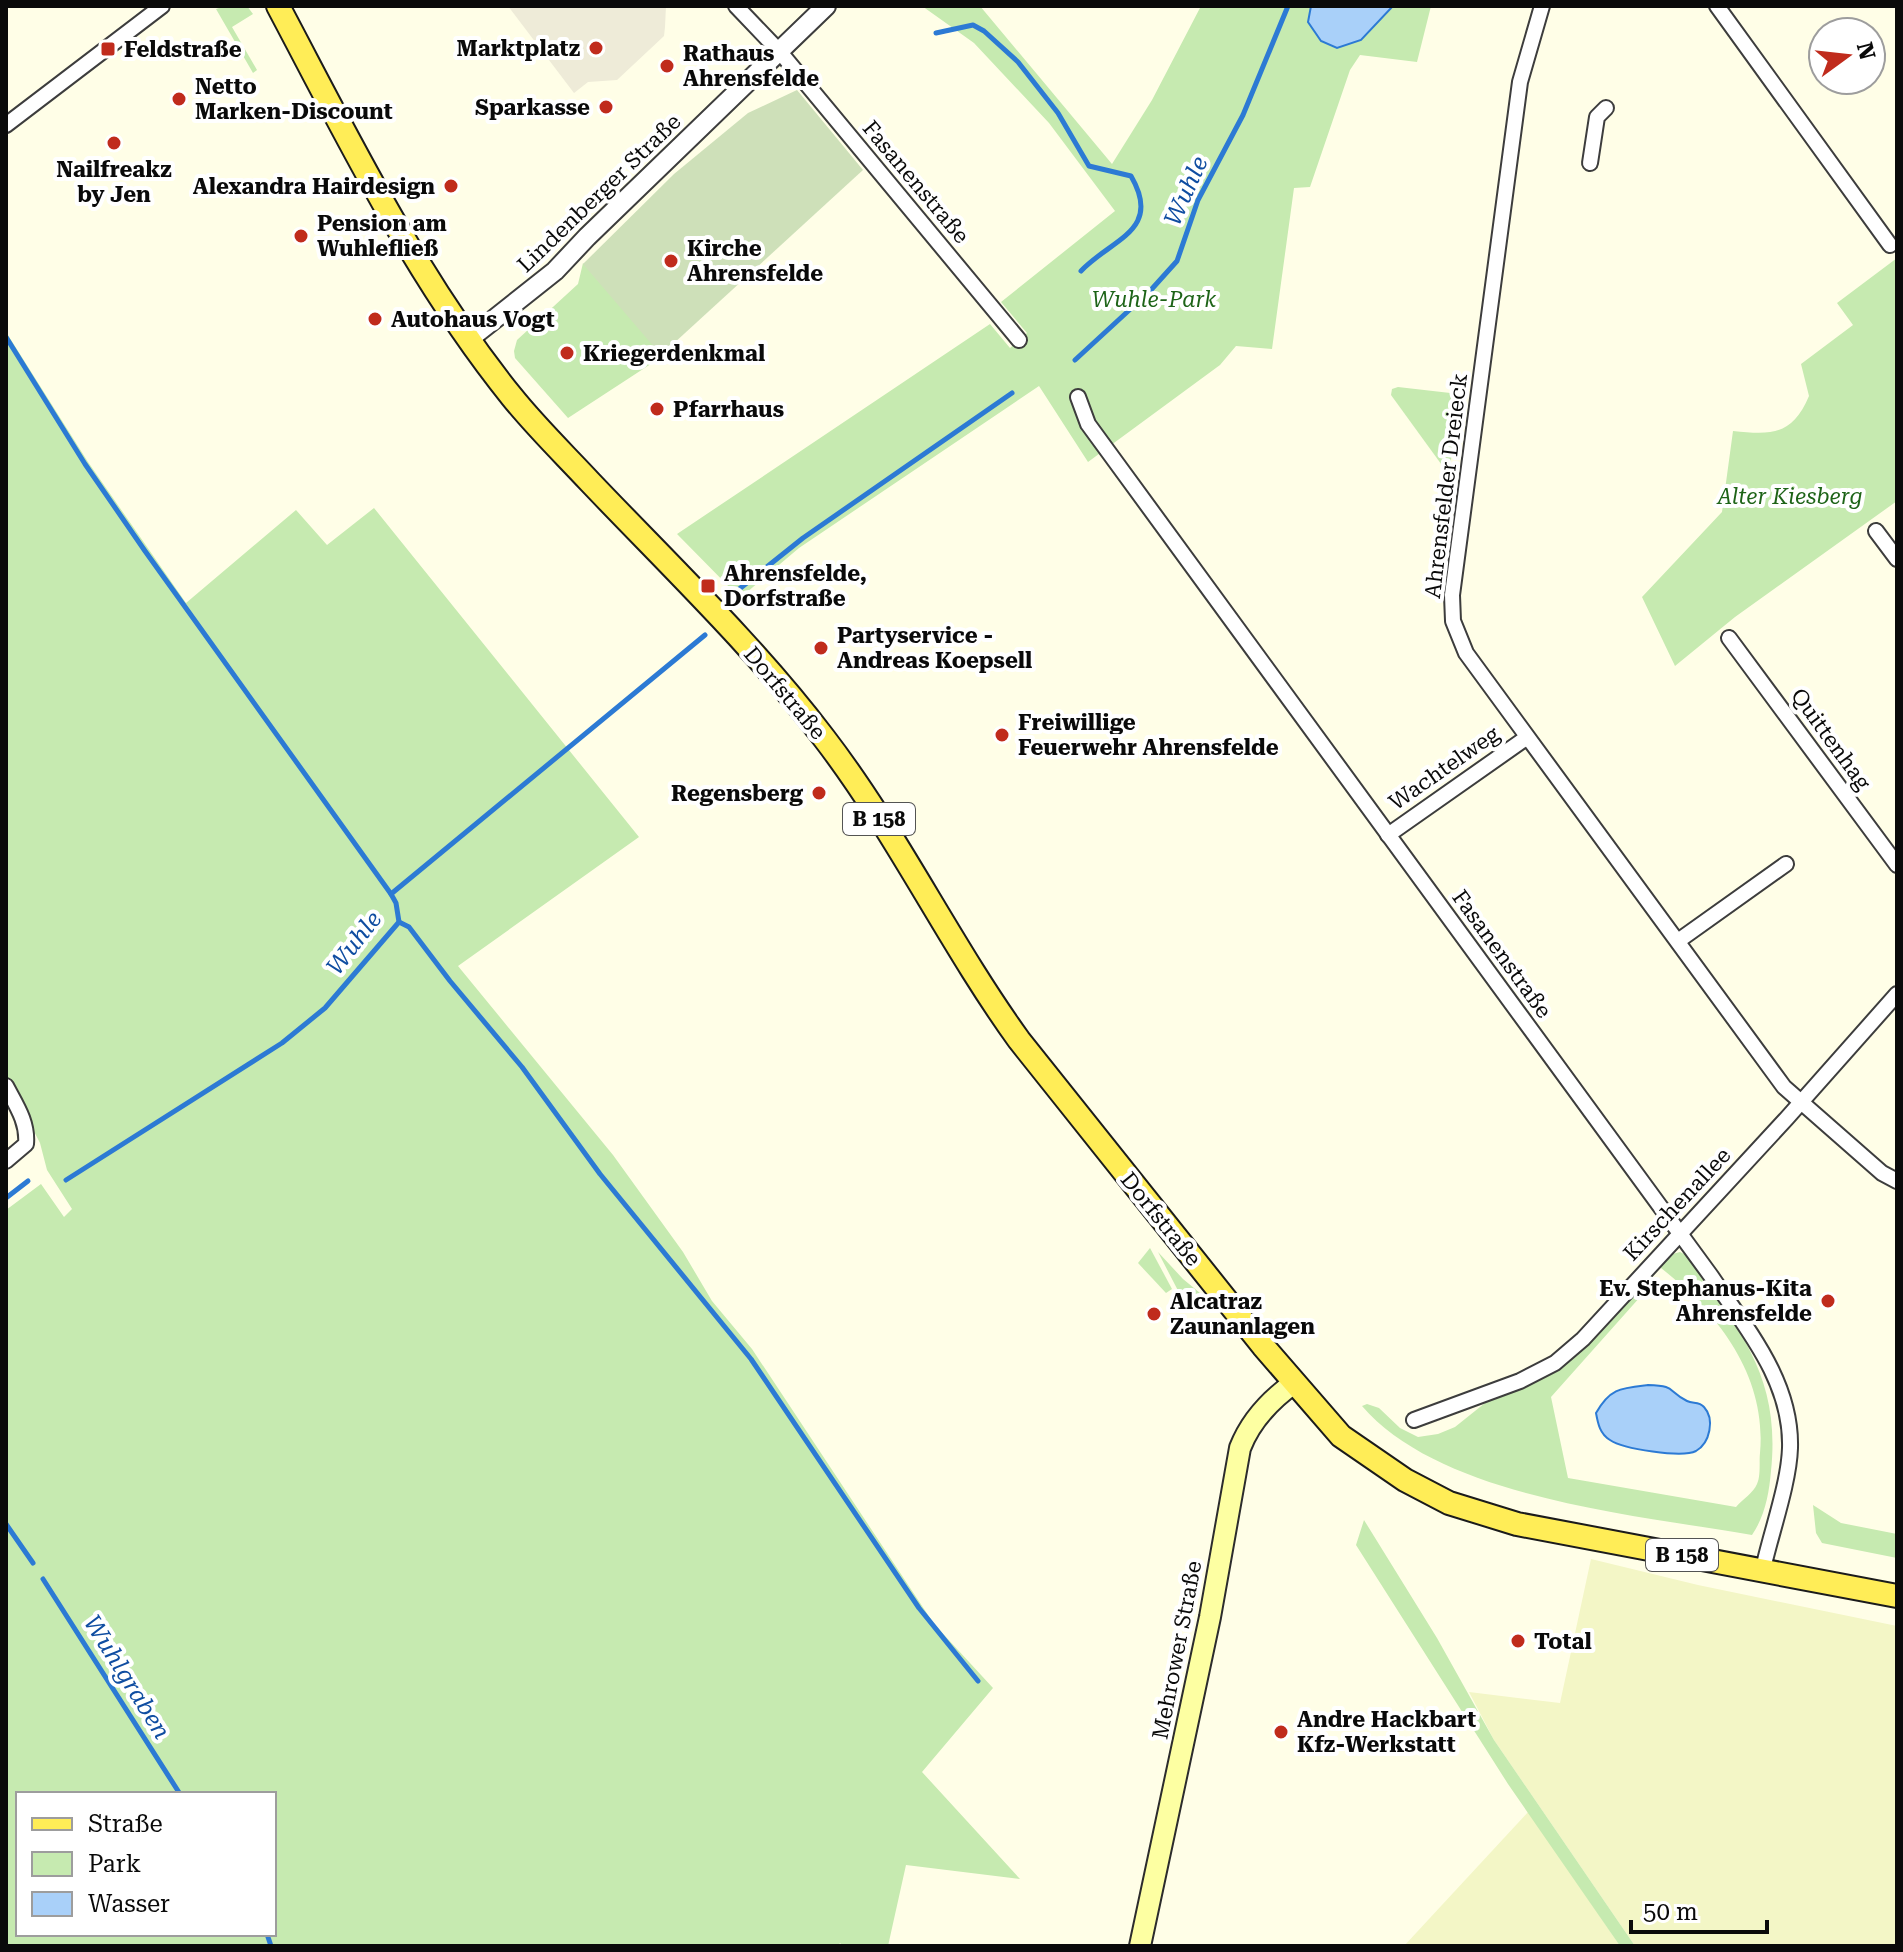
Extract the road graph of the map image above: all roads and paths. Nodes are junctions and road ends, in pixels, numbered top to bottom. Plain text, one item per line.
1 (162, 6) edge
2 (278, 6) edge
3 (736, 6) edge
4 (826, 6) edge
5 (1542, 6) edge
6 (1717, 6) edge
7 (780, 52) junction
8 (1606, 108) dead end
9 (6, 125) edge
10 (1590, 163) dead end
11 (1890, 245) dead end
12 (468, 340) junction
13 (1019, 340) dead end
14 (1078, 397) dead end
15 (1876, 531) dead end
16 (1897, 559) edge
17 (1729, 638) dead end
18 (1526, 738) junction
19 (1388, 835) junction
20 (1786, 864) dead end
21 (1897, 865) edge
22 (1678, 941) junction
23 (1897, 994) edge
24 (6, 1086) edge
25 (1801, 1103) junction
26 (6, 1161) edge
27 (1897, 1181) edge
28 (1679, 1233) junction
29 (1294, 1383) junction
30 (1414, 1420) dead end
31 (1763, 1569) junction
32 (1897, 1596) edge
33 (1140, 1946) edge

1 - 9 street
2 - 12 main road, Dorfstraße / B 158
3 - 7 street, Fasanenstraße
4 - 7 street, Lindenberger Straße
5 - 18 street, Ahrensfelder Dreieck
6 - 11 street
7 - 12 street, Lindenberger Straße
7 - 13 street, Fasanenstraße
8 - 10 street
12 - 29 main road, Dorfstraße / B 158
14 - 19 street, Fasanenstraße
15 - 16 street
17 - 21 street, Quittenhag
18 - 19 street, Wachtelweg
18 - 22 street, Ahrensfelder Dreieck
19 - 28 street, Fasanenstraße
20 - 22 street
22 - 25 street, Ahrensfelder Dreieck
23 - 25 street, Kirschenallee
24 - 26 street
25 - 27 street, Ahrensfelder Dreieck
25 - 28 street, Kirschenallee
28 - 30 street, Kirschenallee
28 - 31 street, Fasanenstraße
29 - 31 main road, B 158
29 - 33 main road, Mehrower Straße
31 - 32 main road, B 158

